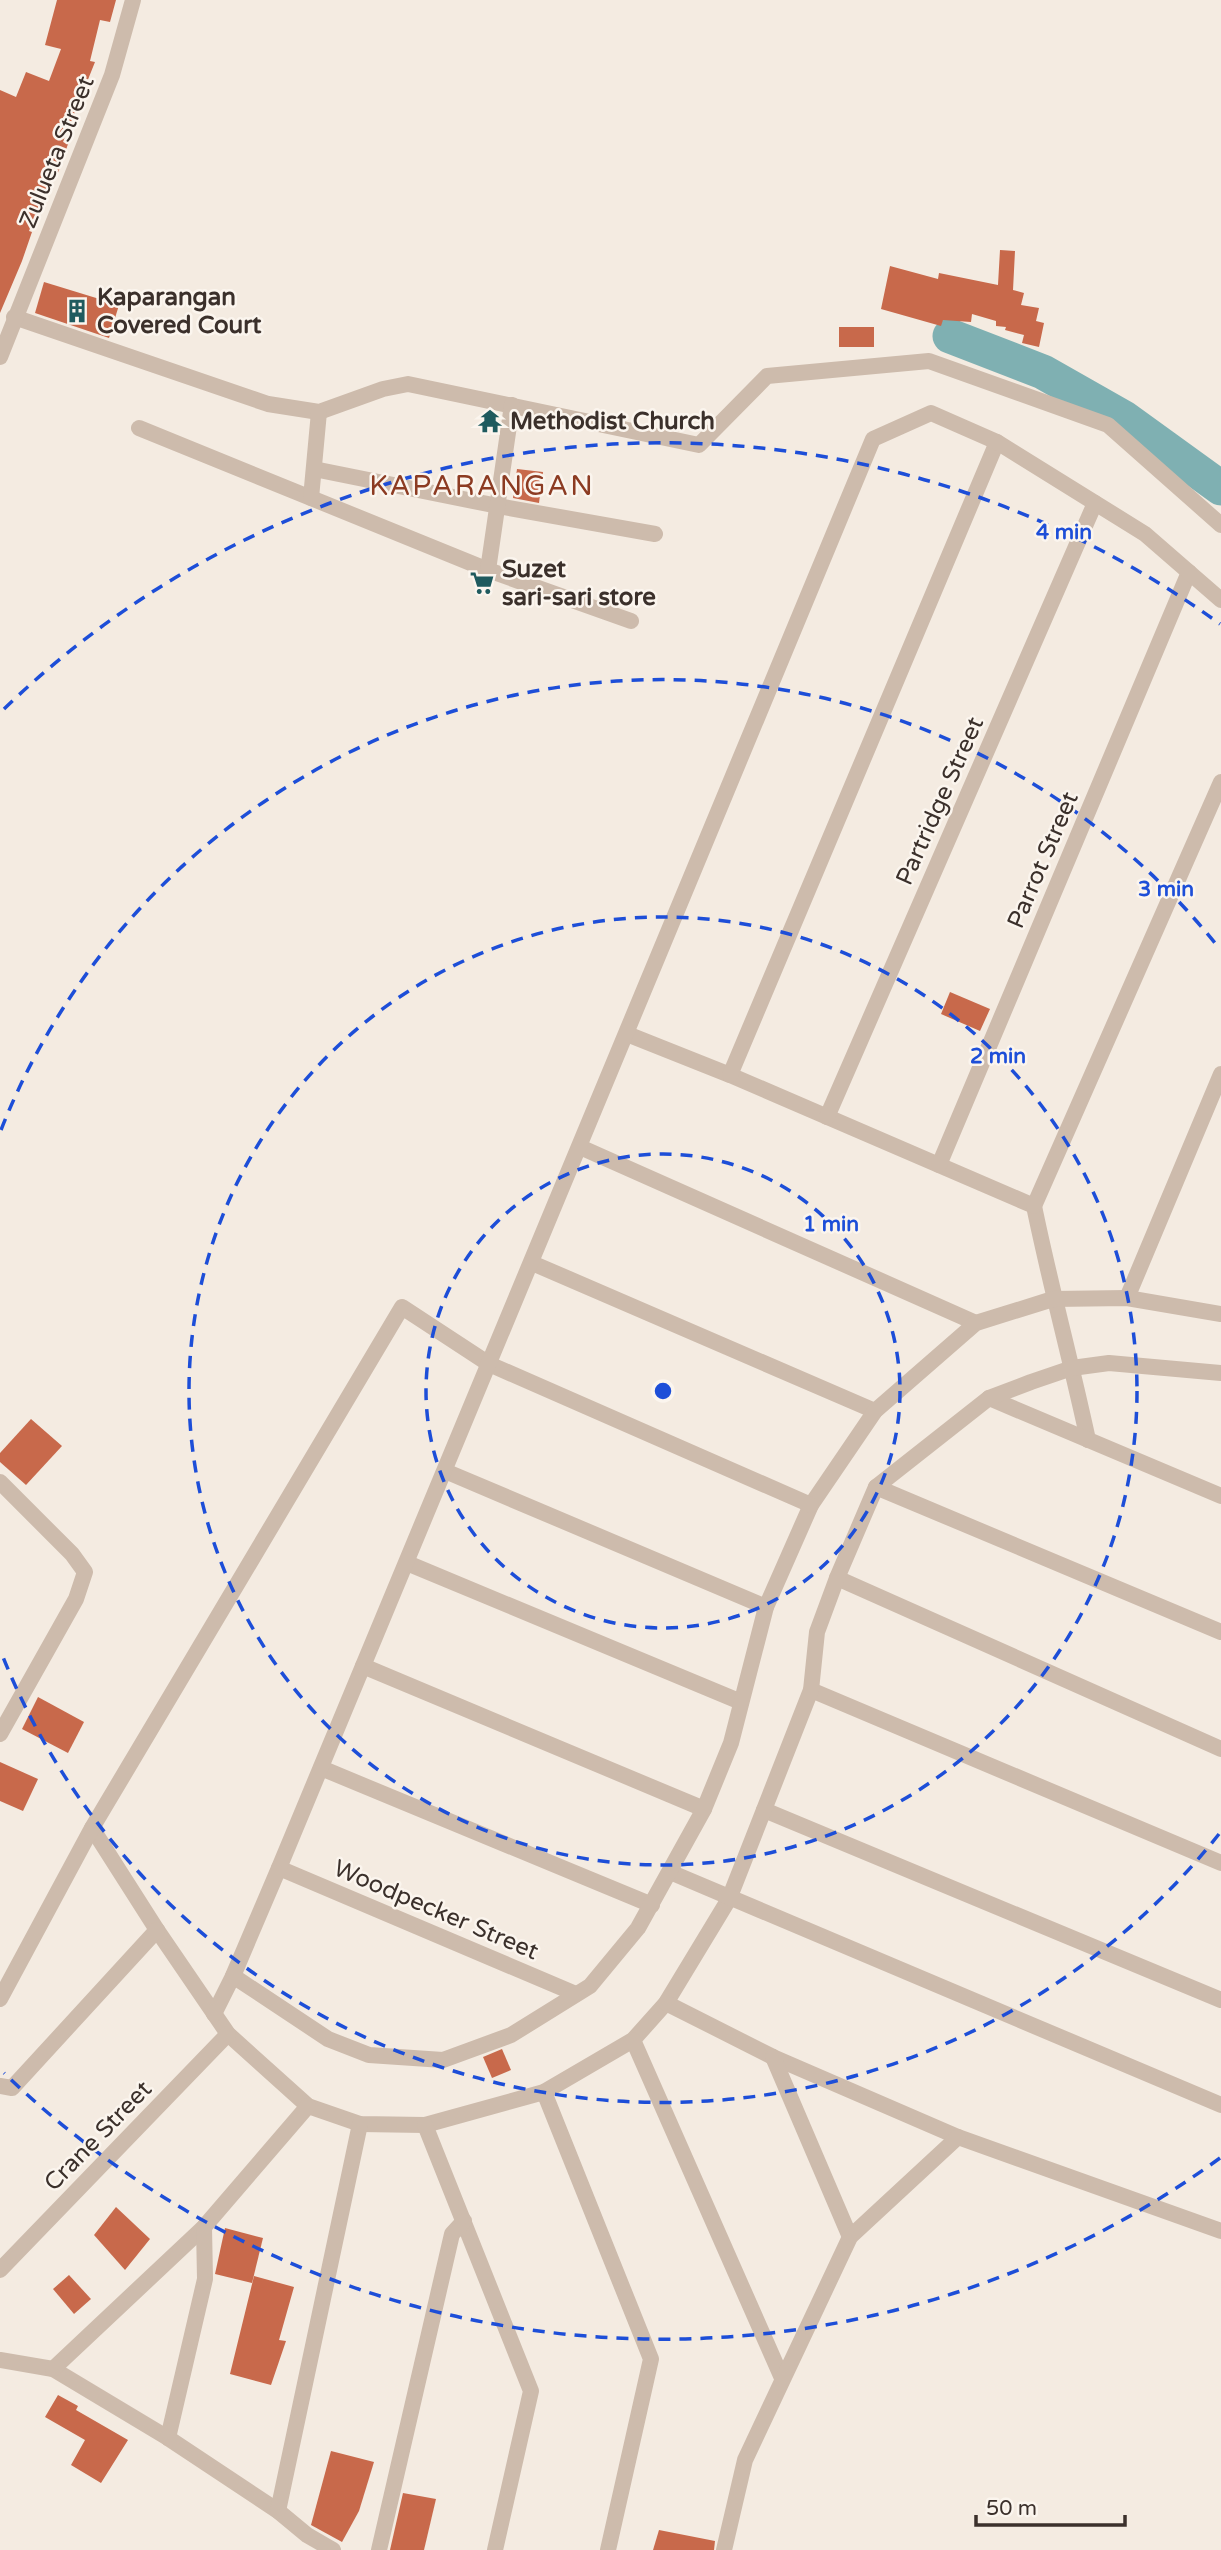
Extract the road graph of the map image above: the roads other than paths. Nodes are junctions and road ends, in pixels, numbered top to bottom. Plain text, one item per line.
1 (133, 0) edge
2 (14, 317) junction
3 (0, 357) edge
4 (512, 405) junction
5 (319, 412) junction
6 (139, 428) dead end
7 (997, 442) junction
8 (314, 469) junction
9 (311, 498) junction
10 (1096, 503) junction
11 (498, 506) junction
12 (1221, 525) edge
13 (655, 534) dead end
14 (488, 570) junction
15 (1189, 572) junction
16 (1221, 600) edge
17 (631, 621) dead end
18 (1221, 782) edge
19 (626, 1034) junction
20 (1221, 1074) edge
21 (730, 1075) junction
22 (827, 1117) junction
23 (580, 1147) junction
24 (939, 1165) junction
25 (1034, 1206) junction
26 (532, 1263) junction
27 (1127, 1298) junction
28 (1053, 1299) junction
29 (1221, 1314) edge
30 (976, 1323) junction
31 (489, 1364) junction
32 (1072, 1368) junction
33 (1221, 1373) edge
34 (989, 1398) junction
35 (875, 1411) junction
36 (1088, 1440) junction
37 (445, 1471) junction
38 (0, 1482) edge
39 (876, 1487) junction
40 (1221, 1496) edge
41 (811, 1505) junction
42 (407, 1563) junction
43 (837, 1578) junction
44 (766, 1607) junction
45 (1221, 1632) edge
46 (363, 1666) junction
47 (811, 1690) junction
48 (741, 1702) junction
49 (0, 1734) edge
50 (1221, 1749) edge
51 (321, 1768) junction
52 (704, 1810) junction
53 (764, 1810) junction
54 (92, 1828) junction
55 (1221, 1863) edge
56 (279, 1868) junction
57 (670, 1872) junction
58 (729, 1899) junction
59 (652, 1905) junction
60 (157, 1930) junction
61 (233, 1976) junction
62 (576, 1994) junction
63 (0, 2000) edge
64 (1221, 2000) edge
65 (666, 2003) junction
66 (214, 2014) junction
67 (228, 2034) junction
68 (633, 2040) junction
69 (773, 2057) junction
70 (0, 2086) edge
71 (544, 2092) junction
72 (1221, 2105) edge
73 (308, 2106) junction
74 (360, 2124) junction
75 (425, 2125) junction
76 (958, 2137) junction
77 (464, 2221) junction
78 (204, 2227) junction
79 (1221, 2231) edge
80 (850, 2237) junction
81 (0, 2270) edge
82 (0, 2360) edge
83 (53, 2369) junction
84 (782, 2378) junction
85 (168, 2438) junction
86 (278, 2511) junction
87 (333, 2550) edge
88 (379, 2550) edge
89 (495, 2550) edge
90 (608, 2550) edge
91 (724, 2550) edge

1 - 2 street, Zulueta Street
2 - 3 street, Zulueta Street
2 - 5 street
4 - 5 street
4 - 11 street
4 - 12 street
5 - 8 street
6 - 9 street
7 - 10 street
7 - 19 street
7 - 21 street
8 - 9 street
8 - 11 street
9 - 14 street
10 - 15 street
10 - 22 street, Partridge Street
11 - 13 street
11 - 14 street
14 - 17 street
15 - 16 street
15 - 24 street, Parrot Street
18 - 25 street
19 - 21 street
19 - 23 street
20 - 27 street
21 - 22 street
22 - 24 street
23 - 26 street
23 - 30 street
24 - 25 street
25 - 28 street
26 - 31 street
26 - 35 street
27 - 28 street
27 - 29 street
28 - 30 street
28 - 32 street
30 - 35 street
31 - 37 street
31 - 41 street
31 - 54 street
32 - 33 street
32 - 34 street
32 - 36 street
34 - 36 street
34 - 39 street
35 - 41 street
36 - 40 street
37 - 42 street
37 - 44 street
38 - 49 street
39 - 43 street
39 - 45 street
41 - 44 street
42 - 46 street
42 - 48 street
43 - 47 street
43 - 50 street
44 - 48 street
46 - 51 street
46 - 52 street
47 - 53 street
47 - 55 street
48 - 52 street
51 - 56 street
51 - 59 street
52 - 57 street
53 - 58 street
53 - 64 street
54 - 60 street
54 - 63 street
56 - 61 street
56 - 62 street, Woodpecker Street
57 - 58 street
57 - 59 street
58 - 65 street
58 - 72 street
59 - 62 street
60 - 66 street
60 - 70 street
61 - 62 street
61 - 66 street
65 - 68 street
65 - 69 street
66 - 67 street
67 - 73 street
67 - 81 street, Crane Street
68 - 71 street
68 - 84 street
69 - 76 street
69 - 80 street
71 - 75 street
71 - 90 street
73 - 74 street
73 - 78 street
74 - 75 street
74 - 86 street
75 - 77 street
76 - 79 street
76 - 80 street
77 - 88 street
77 - 89 street
78 - 83 street
78 - 85 street
80 - 84 street
82 - 83 street
83 - 85 street
84 - 91 street
85 - 86 street
86 - 87 street

